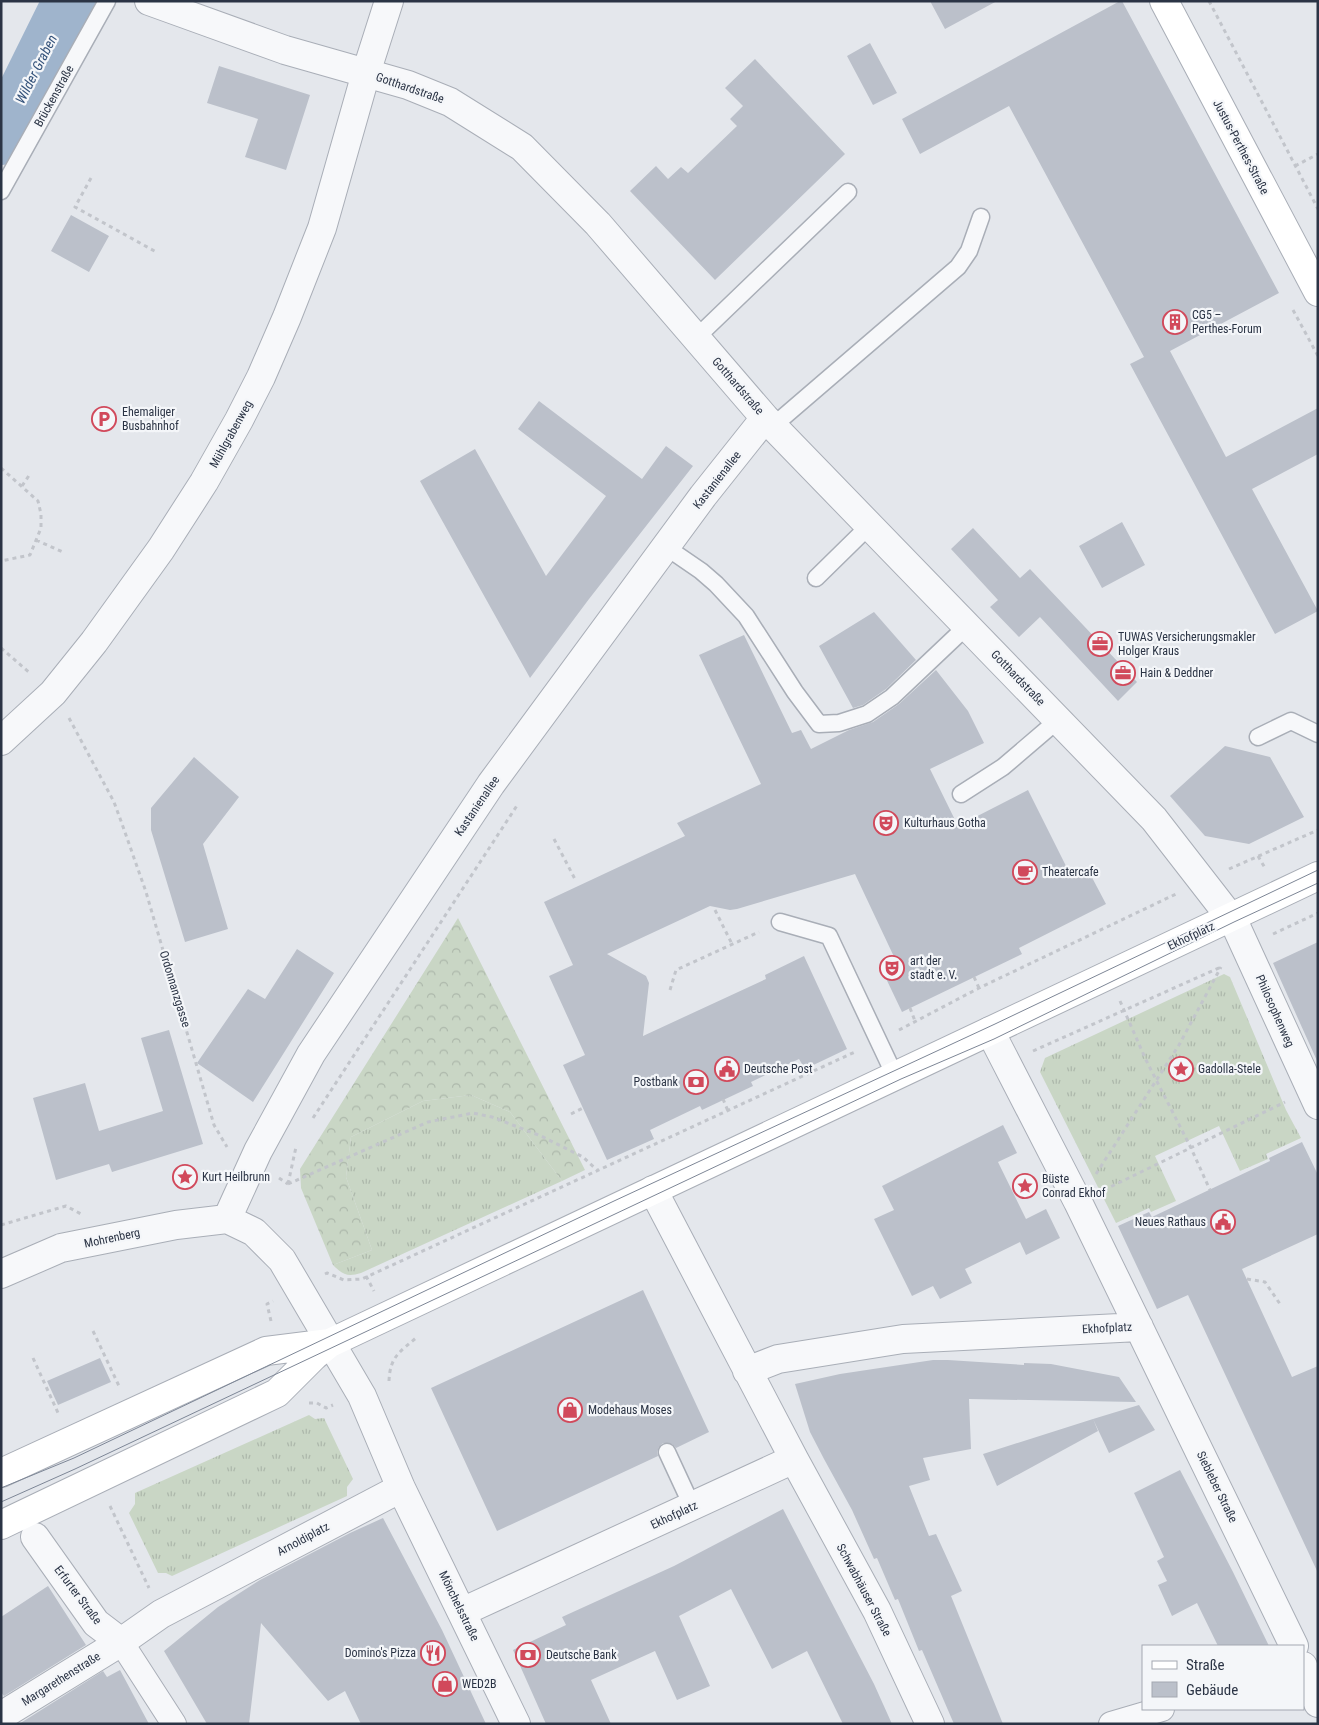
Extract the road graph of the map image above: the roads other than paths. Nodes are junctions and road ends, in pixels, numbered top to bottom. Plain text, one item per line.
1 (107, 1) edge
2 (149, 1) edge
3 (389, 1) edge
4 (1164, 1) edge
5 (366, 73) junction
6 (1, 190) edge
7 (848, 192) dead end
8 (982, 216) dead end
9 (1318, 292) edge
10 (696, 338) junction
11 (769, 422) junction
12 (870, 525) junction
13 (666, 547) junction
14 (816, 578) dead end
15 (967, 626) junction
16 (1058, 720) junction
17 (1318, 734) edge
18 (1258, 737) dead end
19 (1, 741) edge
20 (961, 794) dead end
21 (1318, 876) edge
22 (1230, 917) junction
23 (780, 922) road end
24 (990, 1031) junction
25 (895, 1076) junction
26 (1314, 1097) edge
27 (653, 1190) junction
28 (227, 1219) junction
29 (1, 1274) edge
30 (1139, 1327) junction
31 (330, 1342) junction
32 (747, 1371) junction
33 (667, 1452) dead end
34 (794, 1460) junction
35 (1, 1473) edge
36 (401, 1488) junction
37 (692, 1506) junction
38 (1, 1525) edge
39 (35, 1537) dead end
40 (462, 1612) junction
41 (121, 1642) junction
42 (1294, 1645) edge
43 (1304, 1668) edge
44 (1318, 1703) edge
45 (1159, 1710) edge
46 (1, 1716) edge
47 (174, 1724) edge
48 (516, 1724) edge
49 (930, 1724) edge
50 (1111, 1724) edge

1 - 6 lane, Brückenstraße
2 - 5 street, Gotthardstraße
3 - 5 street, Mühlgrabenweg
4 - 9 main road, Justus-Perthes-Straße
5 - 10 street, Gotthardstraße
5 - 19 street, Mühlgrabenweg
7 - 10 lane
8 - 11 lane
10 - 11 street, Gotthardstraße
11 - 12 street, Gotthardstraße
11 - 13 street, Kastanienallee
12 - 14 lane
12 - 15 street, Gotthardstraße
13 - 15 lane
13 - 28 street, Kastanienallee
15 - 16 street, Gotthardstraße
16 - 20 lane
16 - 22 street, Gotthardstraße
17 - 18 lane
21 - 22 main road, Ekhofplatz
22 - 24 main road, Ekhofplatz
22 - 26 street, Philosophenweg
23 - 25 lane
24 - 25 main road, Ekhofplatz
24 - 30 street, Ekhofplatz
25 - 27 main road, Ekhofplatz
27 - 31 main road, Ekhofplatz
27 - 32 street
28 - 29 street, Mohrenberg
28 - 31 street
30 - 32 street, Ekhofplatz
30 - 42 street, Siebleber Straße
31 - 35 main road
31 - 36 street
31 - 38 main road
32 - 34 street
33 - 37 lane
34 - 37 street, Ekhofplatz
34 - 49 street, Schwabhäuser Straße
36 - 40 street, Mönchelsstraße
36 - 41 street, Arnoldiplatz
37 - 40 street, Ekhofplatz
39 - 41 street, Erfurter Straße
40 - 48 street, Mönchelsstraße
41 - 46 street, Margarethenstraße
41 - 47 street, Erfurter Straße
43 - 44 street
45 - 50 street

